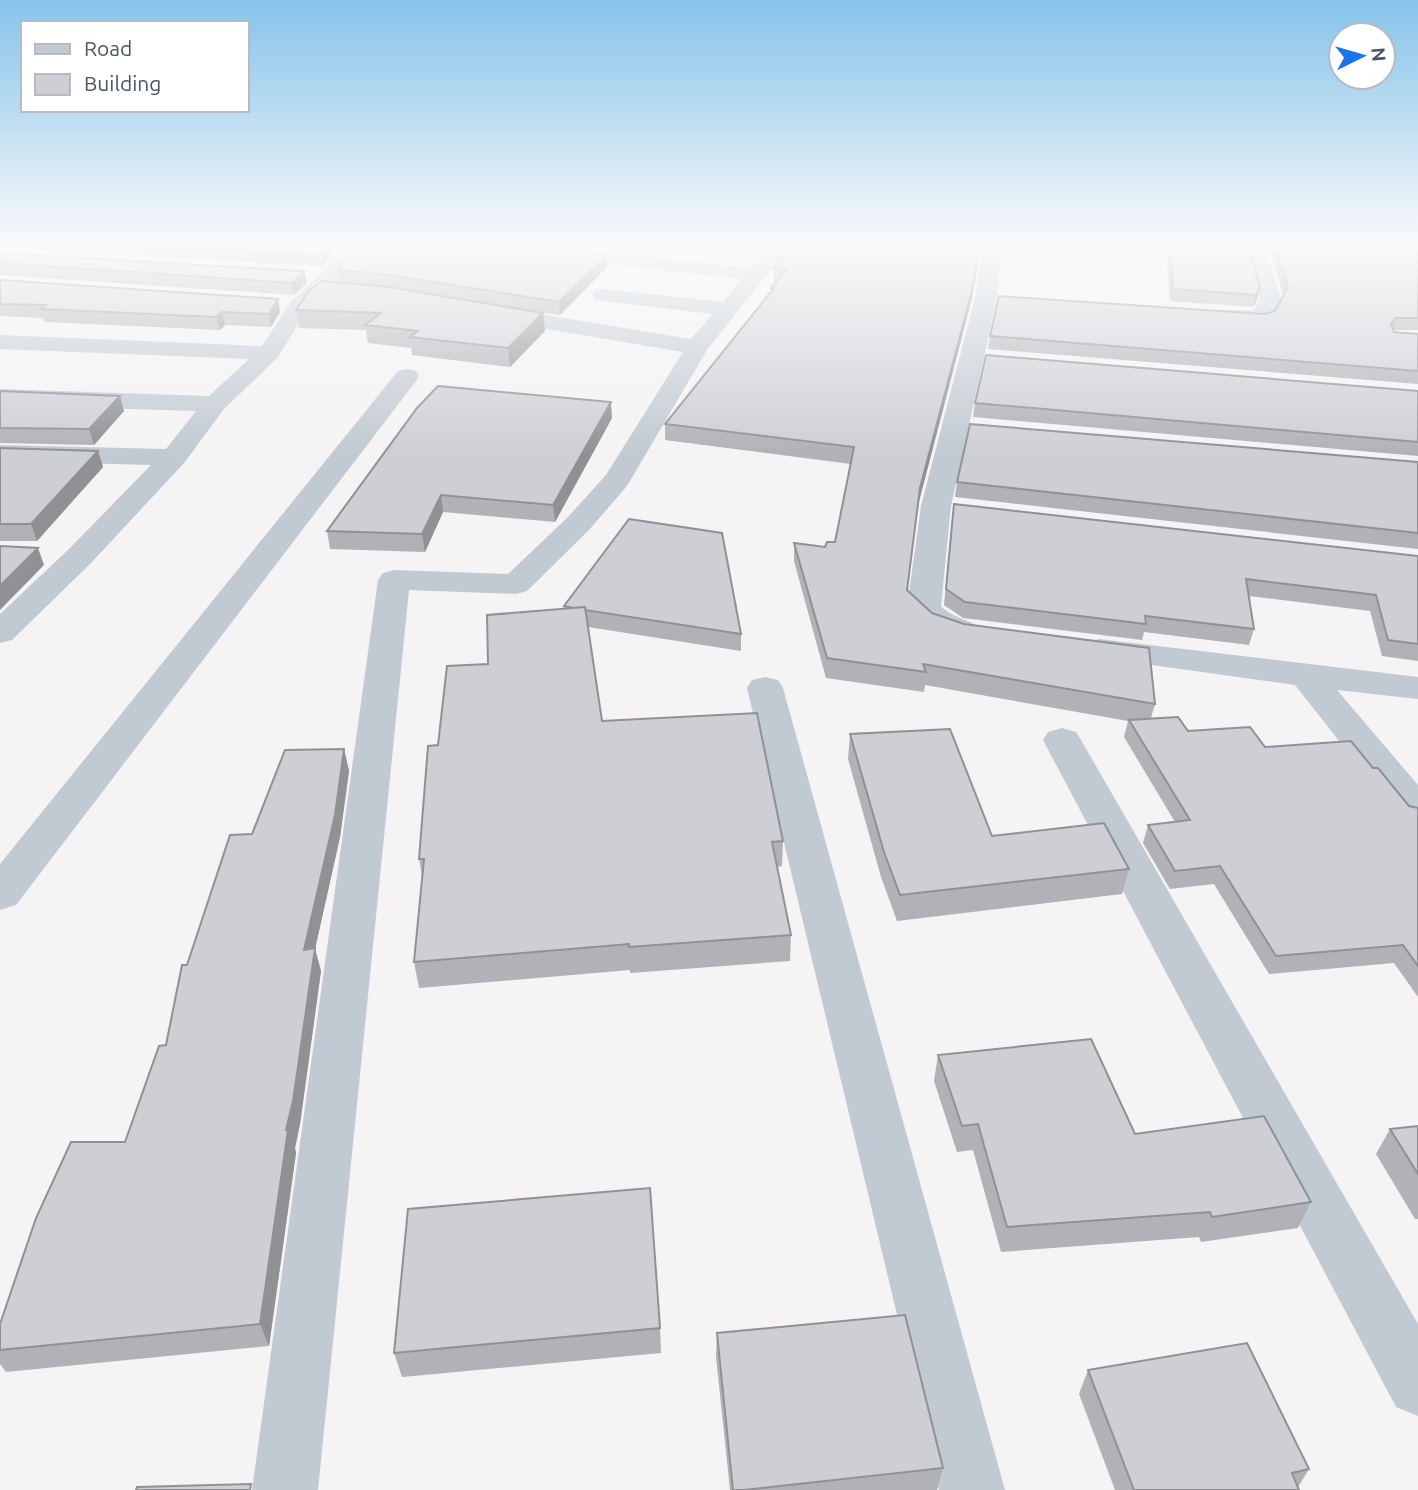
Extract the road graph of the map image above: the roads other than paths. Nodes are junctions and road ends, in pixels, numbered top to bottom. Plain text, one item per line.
1 (295, 314) edge
2 (498, 314) edge
3 (724, 314) edge
4 (996, 314) edge
5 (1202, 314) edge
6 (1263, 314) edge
7 (0, 342) edge
8 (697, 347) junction
9 (269, 353) junction
10 (407, 376) dead end
11 (0, 397) edge
12 (215, 404) junction
13 (0, 453) edge
14 (174, 457) junction
15 (41, 553) dead end
16 (81, 555) junction
17 (0, 633) edge
18 (990, 635) edge
19 (1072, 646) edge
20 (1306, 676) junction
21 (765, 688) dead end
22 (1418, 688) edge
23 (1062, 740) dead end
24 (1418, 812) edge
25 (0, 894) edge
26 (1418, 1385) edge
27 (285, 1490) edge
28 (972, 1490) edge

1 - 9 street
2 - 8 street
3 - 8 street
4 - 18 street
5 - 6 street
7 - 9 street
8 - 27 street
9 - 12 street
10 - 25 street
11 - 12 street
12 - 14 street
13 - 14 street
14 - 16 street
15 - 16 street
16 - 17 street
19 - 20 street
20 - 22 street
20 - 24 street
21 - 28 street
23 - 26 street

